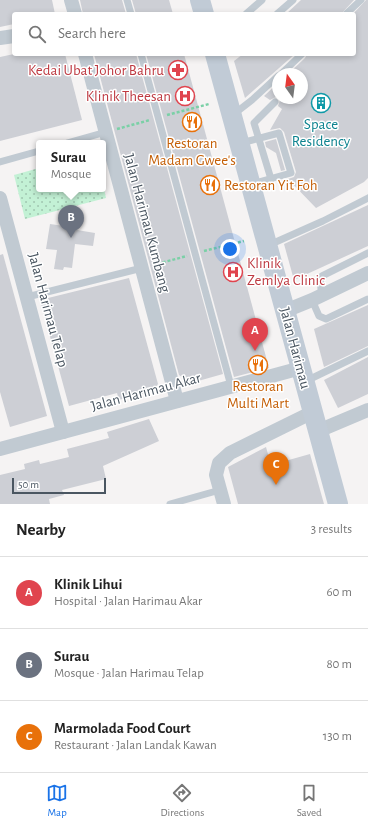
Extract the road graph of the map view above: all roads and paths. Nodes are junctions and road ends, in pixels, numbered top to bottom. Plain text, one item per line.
1 (71, 0) edge
2 (127, 0) edge
3 (200, 0) edge
4 (262, 0) edge
5 (293, 0) edge
6 (361, 0) edge
7 (74, 12) edge
8 (130, 12) edge
9 (203, 12) edge
10 (248, 12) edge
11 (279, 12) edge
12 (348, 12) edge
13 (12, 36) edge
14 (0, 38) edge
15 (86, 56) edge
16 (143, 56) edge
17 (216, 56) edge
18 (300, 56) edge
19 (287, 68) edge
20 (272, 82) edge
21 (274, 104) edge
22 (232, 115) junction
23 (106, 132) junction
24 (259, 139) junction
25 (78, 140) edge
26 (239, 143) junction
27 (36, 152) edge
28 (0, 162) edge
29 (271, 179) junction
30 (251, 185) junction
31 (0, 198) edge
32 (368, 198) edge
33 (268, 246) junction
34 (368, 253) edge
35 (142, 268) junction
36 (368, 273) edge
37 (27, 298) junction
38 (317, 298) junction
39 (368, 299) edge
40 (285, 311) junction
41 (368, 352) edge
42 (302, 375) junction
43 (231, 386) junction
44 (177, 401) junction
45 (368, 410) edge
46 (313, 412) junction
47 (63, 432) junction
48 (318, 432) junction
49 (0, 449) edge
50 (220, 490) junction
51 (170, 504) edge
52 (224, 504) edge
53 (338, 504) edge

1 - 7 street
2 - 8 lane
3 - 9 street
4 - 10 lane
5 - 11 lane
6 - 12 lane
13 - 14 street
15 - 23 street, Jalan Harimau Kumbang
16 - 43 lane
17 - 22 street, Jalan Harimau
18 - 19 lane
20 - 22 lane
21 - 24 lane
22 - 26 street, Jalan Harimau
23 - 25 lane
23 - 35 street, Jalan Harimau Kumbang
24 - 26 lane
24 - 29 lane
24 - 29 lane
26 - 30 street, Jalan Harimau
27 - 28 lane
29 - 30 lane
30 - 33 street, Jalan Harimau
31 - 37 street, Jalan Harimau Telap
32 - 33 lane
33 - 40 street, Jalan Harimau
34 - 38 lane
35 - 37 lane
35 - 44 street, Jalan Harimau Kumbang
36 - 38 street
37 - 47 street, Jalan Harimau Telap
38 - 39 lane
38 - 40 street
40 - 42 street, Jalan Harimau
41 - 42 lane
42 - 43 street, Jalan Harimau Akar
42 - 46 street, Jalan Harimau
43 - 44 street, Jalan Harimau Akar
44 - 47 street, Jalan Harimau Akar
45 - 48 street
46 - 48 street, Jalan Harimau
46 - 50 street
47 - 49 street, Jalan Harimau Akar
48 - 53 street, Jalan Harimau
50 - 51 lane
50 - 52 street

